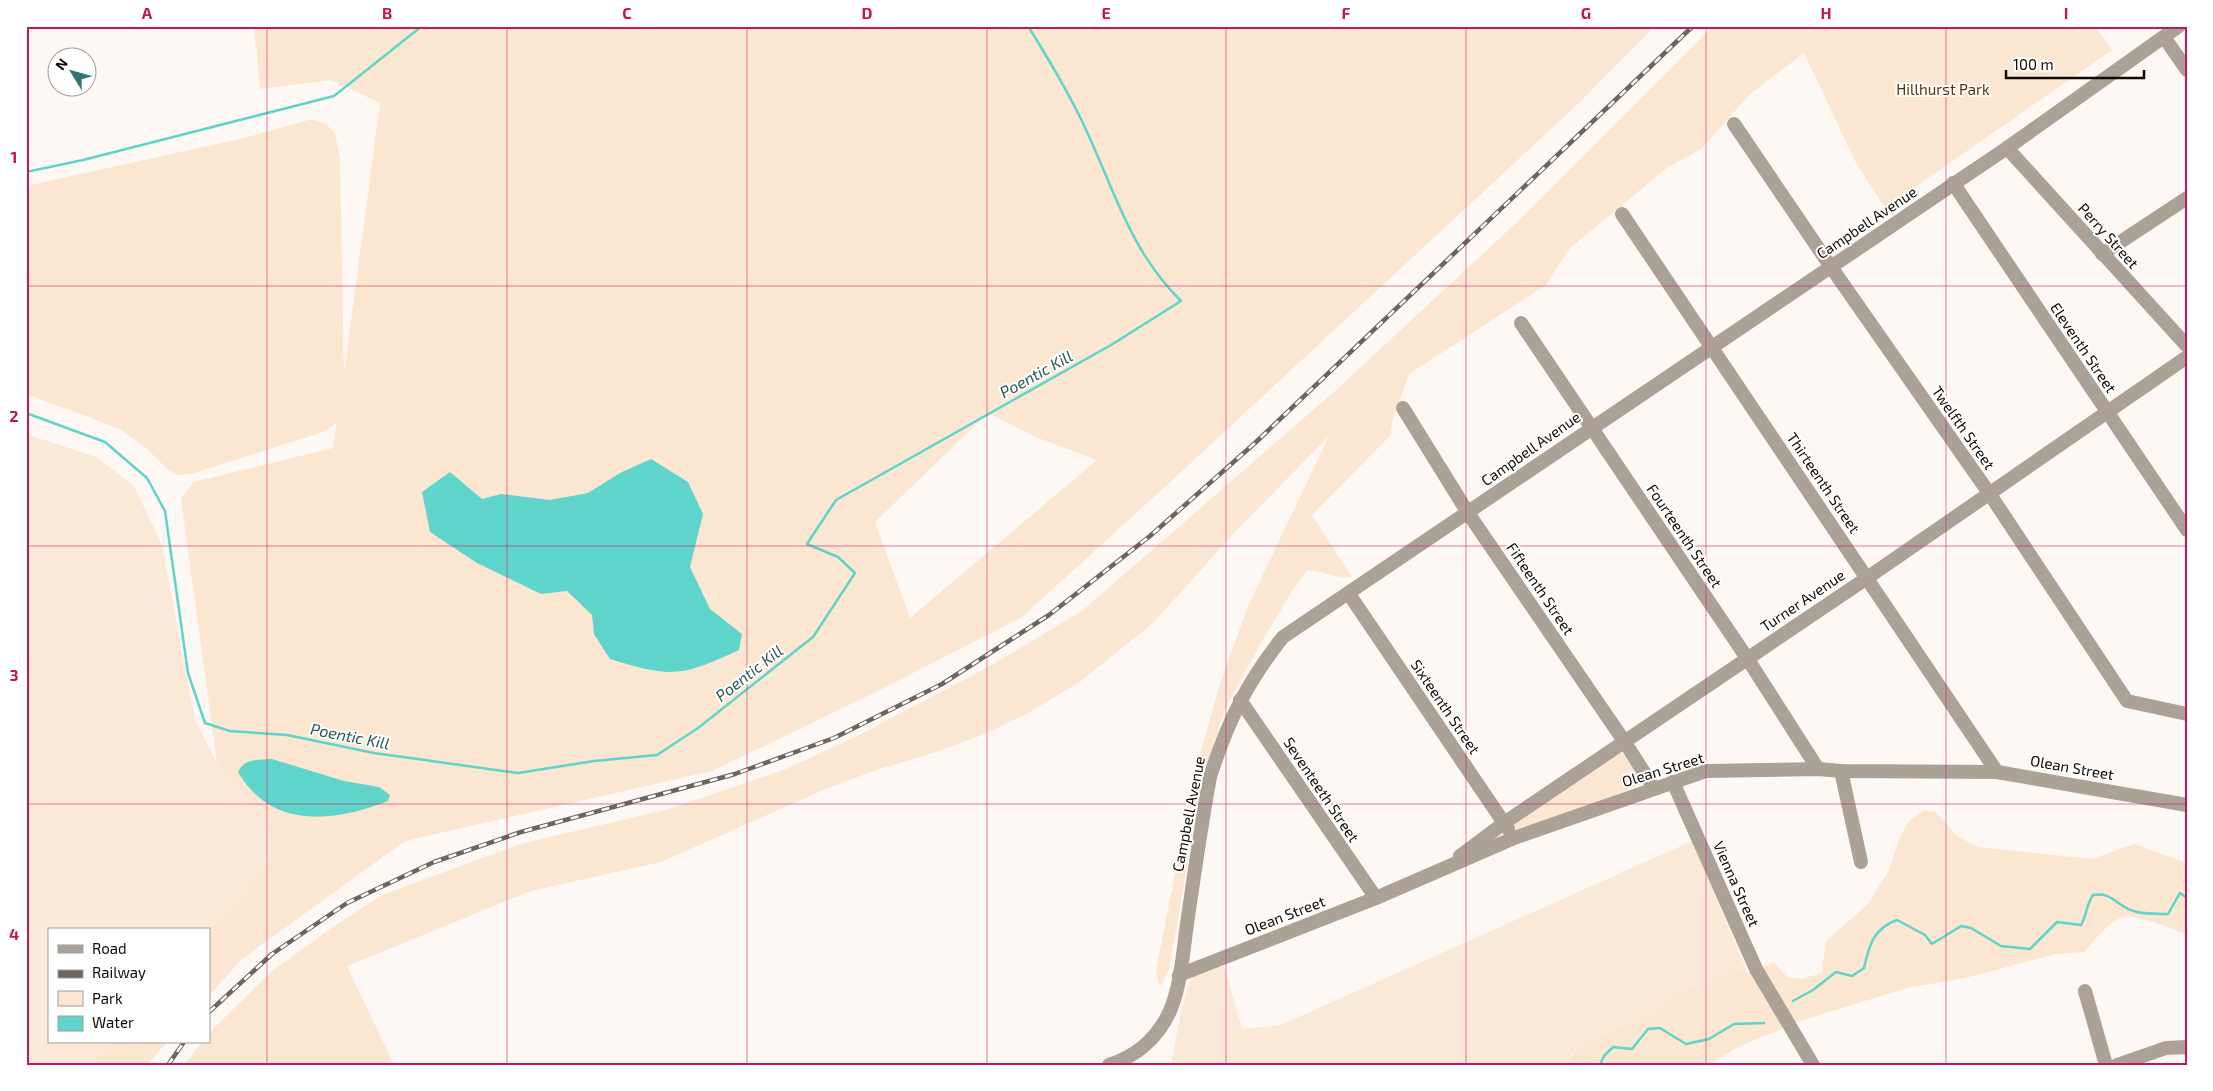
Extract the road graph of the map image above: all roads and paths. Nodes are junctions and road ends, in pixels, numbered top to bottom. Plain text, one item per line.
1 (2179, 26) edge
2 (2164, 37) junction
3 (2187, 70) edge
4 (1734, 124) dead end
5 (2007, 148) junction
6 (1953, 183) junction
7 (2187, 198) edge
8 (1622, 214) dead end
9 (2102, 254) junction
10 (1831, 267) junction
11 (1521, 323) dead end
12 (2187, 346) edge
13 (1712, 347) junction
14 (2187, 358) edge
15 (1403, 408) dead end
16 (2107, 412) junction
17 (1591, 428) junction
18 (1989, 493) junction
19 (1468, 513) junction
20 (2187, 530) edge
21 (1867, 578) junction
22 (1348, 594) junction
23 (1747, 658) junction
24 (1240, 700) junction
25 (2187, 714) edge
26 (1624, 741) junction
27 (1818, 769) junction
28 (1841, 771) junction
29 (1996, 772) junction
30 (1673, 782) junction
31 (1654, 788) junction
32 (2187, 805) edge
33 (1504, 823) junction
34 (1514, 838) junction
35 (1861, 862) dead end
36 (1438, 872) junction
37 (1376, 898) junction
38 (1179, 975) junction
39 (2085, 991) dead end
40 (2187, 1047) edge
41 (1109, 1065) edge
42 (1813, 1065) edge
43 (2106, 1065) edge
44 (2117, 1065) edge

1 - 2 street, Campbell Avenue
2 - 3 street
2 - 5 street, Campbell Avenue
4 - 10 street, Twelfth Street
5 - 6 street, Campbell Avenue
5 - 9 street, Perry Street
6 - 10 street, Campbell Avenue
6 - 16 street, Eleventh Street
7 - 9 street
8 - 13 street, Thirteenth Street
9 - 12 street, Perry Street
10 - 13 street, Campbell Avenue
10 - 18 street, Twelfth Street
11 - 17 street, Fourteenth Street
13 - 17 street, Campbell Avenue
13 - 21 street, Thirteenth Street
14 - 16 street, Turner Avenue
15 - 19 street, Fifteenth Street
16 - 18 street, Turner Avenue
16 - 20 street, Eleventh Street
17 - 19 street, Campbell Avenue
17 - 23 street, Fourteenth Street
18 - 21 street, Turner Avenue
18 - 25 street, Twelfth Street
19 - 22 street, Campbell Avenue
19 - 26 street, Fifteenth Street
21 - 23 street, Turner Avenue
21 - 29 street, Thirteenth Street
22 - 24 street, Campbell Avenue
22 - 33 street, Sixteenth Street
23 - 26 street, Turner Avenue
23 - 27 street, Fourteenth Street
24 - 37 street, Seventeeth Street
24 - 38 street, Campbell Avenue
26 - 31 street, Fifteenth Street
26 - 33 street, Turner Avenue
27 - 28 street, Olean Street
27 - 30 street, Olean Street
28 - 29 street, Olean Street
28 - 35 street
29 - 32 street, Olean Street
30 - 31 street, Olean Street
30 - 42 street, Vienna Street
31 - 34 street, Olean Street
33 - 34 street, Sixteenth Street
33 - 36 street, Turner Avenue
34 - 36 street, Olean Street
36 - 37 street, Olean Street
37 - 38 street, Olean Street
38 - 41 street, Campbell Avenue
39 - 43 street
40 - 44 street

